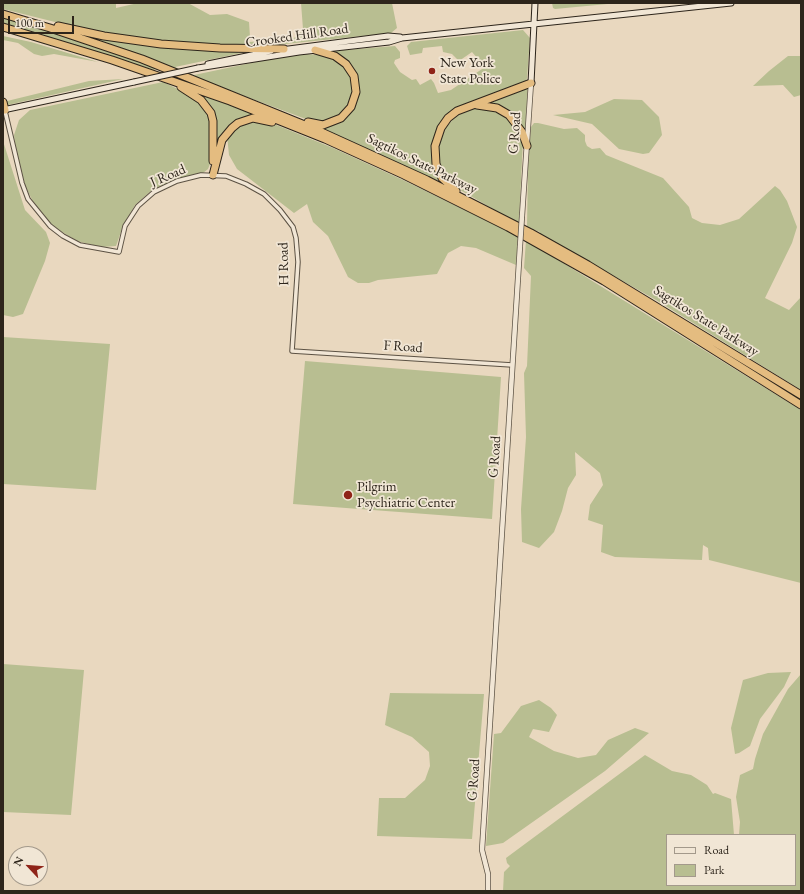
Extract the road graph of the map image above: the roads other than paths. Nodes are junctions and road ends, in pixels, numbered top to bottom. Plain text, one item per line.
1 (535, 3) edge
2 (731, 3) edge
3 (3, 14) edge
4 (17, 18) junction
5 (534, 23) junction
6 (3, 27) edge
7 (402, 38) junction
8 (284, 49) junction
9 (315, 50) junction
10 (198, 68) junction
11 (154, 73) junction
12 (530, 83) junction
13 (3, 102) edge
14 (473, 104) junction
15 (4, 110) edge
16 (274, 112) junction
17 (325, 139) junction
18 (526, 146) junction
19 (213, 175) junction
20 (471, 202) junction
21 (292, 351) joint
22 (512, 365) junction
23 (801, 395) edge
24 (801, 405) edge
25 (488, 891) edge

1 - 5 main road, G Road
2 - 5 main road, Crooked Hill Road
3 - 4 highway, Sagtikos State Parkway
4 - 8 highway
4 - 16 highway, Sagtikos State Parkway
5 - 7 main road, Crooked Hill Road
5 - 12 main road, G Road
6 - 11 highway, Sagtikos State Parkway
7 - 8 main road, Crooked Hill Road
7 - 9 main road, Crooked Hill Road
8 - 10 main road, Crooked Hill Road
9 - 10 main road, Crooked Hill Road
9 - 16 highway
10 - 15 main road, Crooked Hill Road, bridge
11 - 17 highway, Sagtikos State Parkway
11 - 19 highway
12 - 14 highway
12 - 18 street, G Road
13 - 15 highway
14 - 18 highway
14 - 20 highway
15 - 19 street, J Road
16 - 20 highway, Sagtikos State Parkway
17 - 19 highway
17 - 24 highway, Sagtikos State Parkway
18 - 22 street, G Road, bridge
19 - 21 street, H Road
20 - 23 highway, Sagtikos State Parkway
21 - 22 street, F Road
22 - 25 street, G Road

